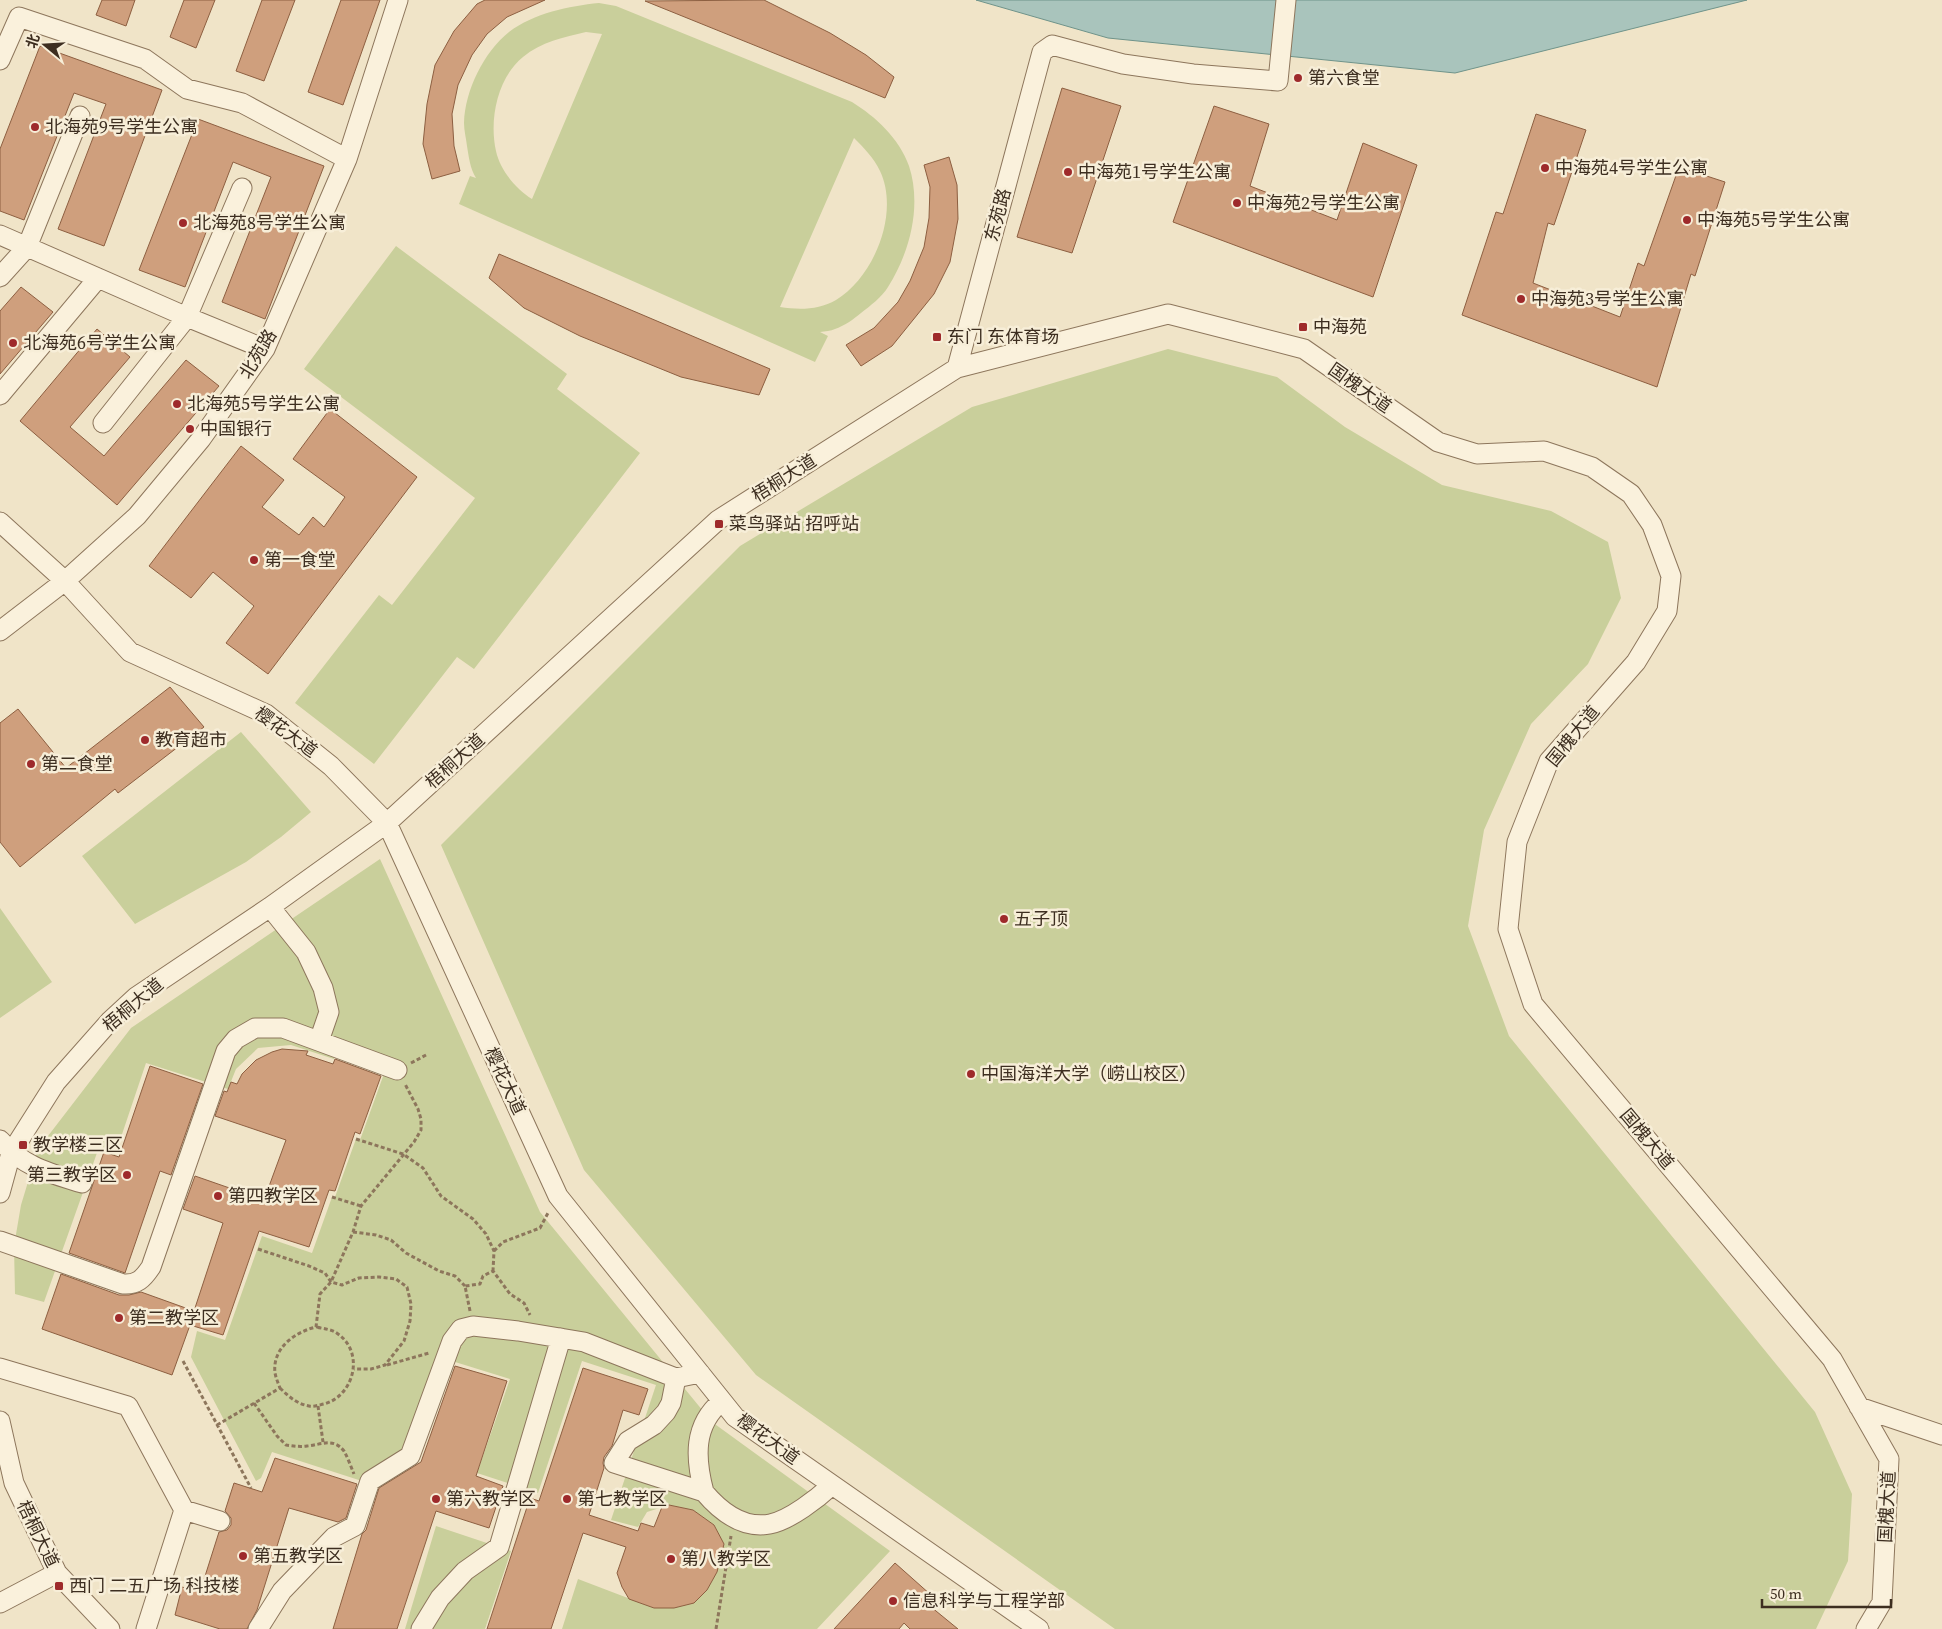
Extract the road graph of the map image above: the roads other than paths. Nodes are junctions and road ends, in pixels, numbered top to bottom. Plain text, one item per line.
1 (398, 0) edge
2 (1286, 0) edge
3 (0, 60) edge
4 (80, 116) dead end
5 (347, 159) junction
6 (242, 188) dead end
7 (0, 235) edge
8 (27, 247) junction
9 (0, 277) edge
10 (98, 278) junction
11 (187, 317) junction
12 (266, 349) junction
13 (957, 368) junction
14 (0, 395) edge
15 (103, 423) dead end
16 (0, 522) edge
17 (64, 581) junction
18 (0, 631) edge
19 (387, 823) junction
20 (270, 906) junction
21 (319, 1041) junction
22 (397, 1070) road end
23 (5, 1146) edge
24 (82, 1183) dead end
25 (0, 1193) edge
26 (0, 1241) edge
27 (561, 1338) junction
28 (0, 1368) edge
29 (700, 1373) junction
30 (676, 1378) junction
31 (722, 1401) junction
32 (1859, 1407) junction
33 (0, 1421) edge
34 (1942, 1435) edge
35 (832, 1485) junction
36 (7, 1487) edge
37 (704, 1492) junction
38 (184, 1510) junction
39 (220, 1521) dead end
40 (57, 1574) junction
41 (0, 1603) edge
42 (110, 1629) edge
43 (146, 1629) edge
44 (258, 1629) edge
45 (421, 1629) edge
46 (1039, 1629) edge
47 (1866, 1629) edge

1 - 5 lane, 北苑路
2 - 13 lane, 东苑路
3 - 5 lane
4 - 8 lane
5 - 12 lane, 北苑路
6 - 11 lane
7 - 8 lane
8 - 9 lane
8 - 10 lane
10 - 11 lane
10 - 14 lane
11 - 12 lane
11 - 15 lane
12 - 17 lane, 北苑路
13 - 19 lane, 梧桐大道
13 - 32 lane, 国槐大道
16 - 17 lane, 樱花大道
17 - 18 lane, 北苑路
17 - 19 lane, 樱花大道
19 - 20 lane, 梧桐大道
19 - 29 lane, 樱花大道
20 - 21 lane
20 - 23 lane, 梧桐大道
21 - 22 lane
21 - 26 lane
23 - 24 lane
23 - 25 lane, 梧桐大道
27 - 30 lane
27 - 44 lane
27 - 45 lane
28 - 38 lane
29 - 30 lane
29 - 31 lane, 樱花大道
30 - 37 lane
31 - 35 lane, 樱花大道
31 - 37 lane
32 - 34 lane
32 - 47 lane, 国槐大道
33 - 36 lane, 梧桐大道
35 - 37 lane
35 - 46 lane, 樱花大道
36 - 40 lane, 梧桐大道
38 - 39 lane
38 - 43 lane
40 - 41 lane
40 - 42 lane, 梧桐大道

